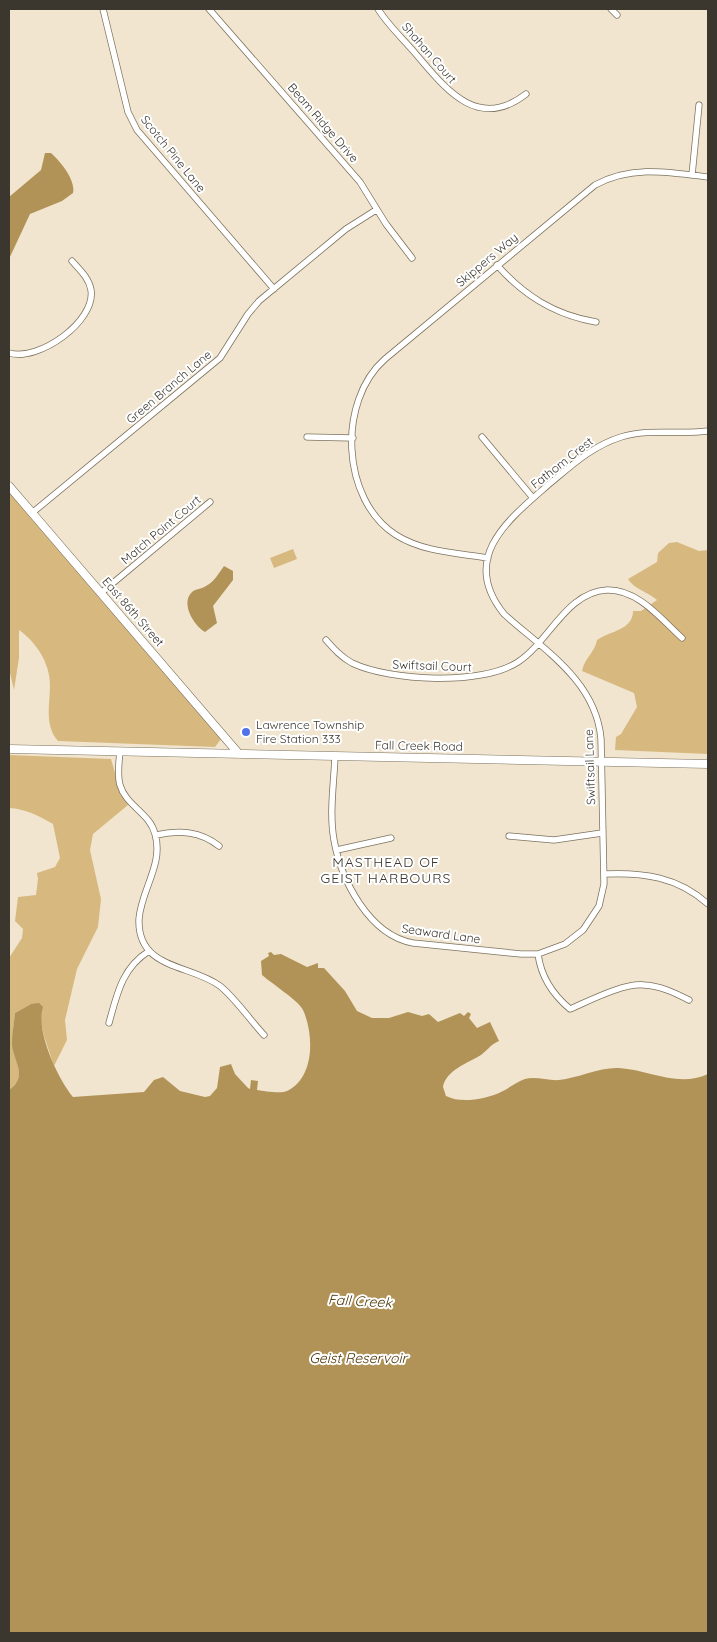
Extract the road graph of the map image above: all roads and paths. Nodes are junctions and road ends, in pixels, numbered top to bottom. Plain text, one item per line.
1 (103, 9) edge
2 (209, 9) edge
3 (378, 9) edge
4 (611, 9) edge
5 (617, 15) dead end
6 (526, 94) dead end
7 (699, 105) dead end
8 (692, 175) junction
9 (708, 176) edge
10 (376, 210) junction
11 (412, 258) dead end
12 (72, 261) dead end
13 (497, 264) junction
14 (274, 289) junction
15 (596, 322) dead end
16 (9, 353) edge
17 (708, 431) edge
18 (307, 437) dead end
19 (482, 437) dead end
20 (353, 438) junction
21 (9, 486) edge
22 (533, 498) junction
23 (210, 502) dead end
24 (32, 513) junction
25 (488, 558) junction
26 (101, 593) junction
27 (682, 638) dead end
28 (326, 640) dead end
29 (538, 644) junction
30 (9, 749) edge
31 (120, 751) junction
32 (239, 754) junction
33 (335, 756) junction
34 (601, 762) junction
35 (708, 764) edge
36 (602, 833) junction
37 (156, 835) junction
38 (509, 836) dead end
39 (391, 838) dead end
40 (218, 846) dead end
41 (337, 850) junction
42 (604, 874) junction
43 (708, 904) edge
44 (149, 950) junction
45 (538, 954) junction
46 (689, 1000) dead end
47 (109, 1023) dead end
48 (264, 1034) dead end

1 - 14 street, Scotch Pine Lane
2 - 10 street, Beam Ridge Drive
3 - 6 street, Shahan Court
4 - 5 street
7 - 8 street
8 - 9 street, Skippers Way
8 - 13 street, Skippers Way
10 - 11 street, Beam Ridge Drive
10 - 14 street, Green Branch Lane
12 - 16 street
13 - 15 street
13 - 20 street, Skippers Way
14 - 24 street, Green Branch Lane
17 - 22 street, Fathom Crest
18 - 20 street
19 - 22 street
20 - 25 street, Skippers Way
21 - 24 main road, East 86th Street
22 - 25 street, Fathom Crest
23 - 26 street, Match Point Court
24 - 26 main road, East 86th Street
25 - 29 street, Swiftsail Lane
26 - 32 main road, East 86th Street
27 - 29 street, Swiftsail Court
28 - 29 street, Swiftsail Court
29 - 34 street, Swiftsail Lane
30 - 31 main road, Fall Creek Road
31 - 32 main road, Fall Creek Road
31 - 37 street
32 - 33 main road, Fall Creek Road
33 - 34 main road, Fall Creek Road
33 - 41 street, Seaward Lane
34 - 35 main road, Fall Creek Road
34 - 36 street, Swiftsail Lane
36 - 38 street
36 - 42 street, Swiftsail Lane
37 - 40 street
37 - 44 street
39 - 41 street
41 - 45 street, Seaward Lane
42 - 43 street
42 - 45 street, Swiftsail Lane
44 - 47 street
44 - 48 street
45 - 46 street

